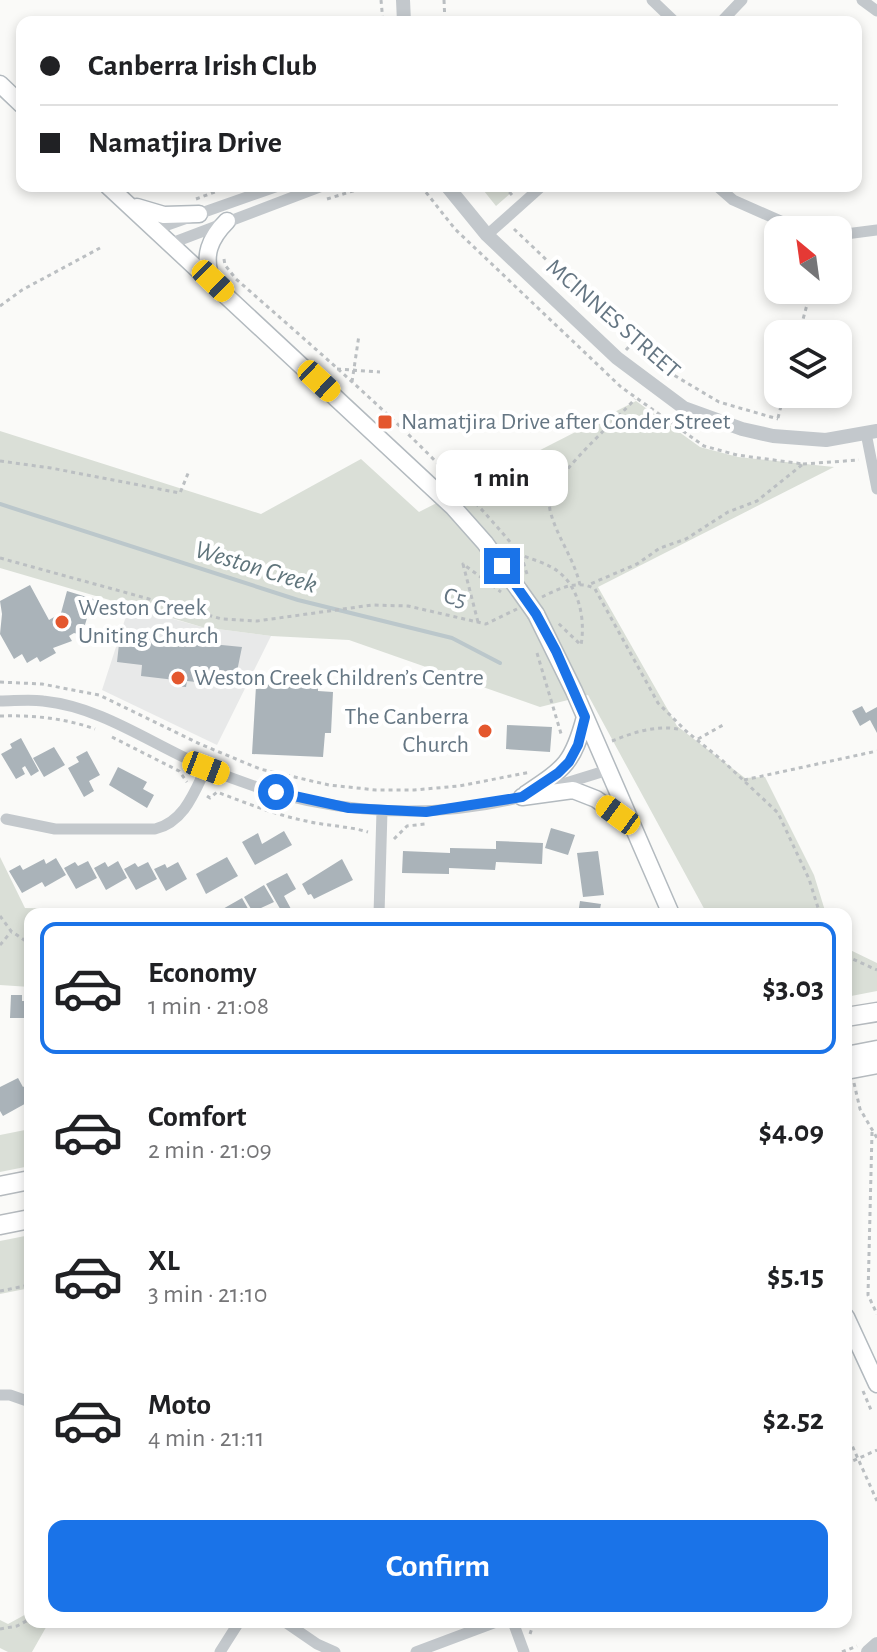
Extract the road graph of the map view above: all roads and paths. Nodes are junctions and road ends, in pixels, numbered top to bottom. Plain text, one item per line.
1 (652, 0) edge
2 (742, 0) edge
3 (862, 0) edge
4 (877, 11) edge
5 (669, 16) edge
6 (727, 16) edge
7 (0, 84) edge
8 (16, 99) edge
9 (116, 192) edge
10 (221, 192) edge
11 (255, 192) edge
12 (306, 192) edge
13 (350, 192) edge
14 (426, 192) edge
15 (452, 192) edge
16 (535, 192) edge
17 (724, 192) edge
18 (314, 203) dead end
19 (132, 205) junction
20 (196, 207) junction
21 (769, 216) edge
22 (504, 219) junction
23 (227, 221) junction
24 (156, 229) junction
25 (877, 230) edge
26 (852, 233) edge
27 (487, 235) junction
28 (172, 243) junction
29 (100, 248) dead end
30 (223, 254) dead end
31 (213, 281) junction
32 (0, 306) edge
33 (359, 335) dead end
34 (633, 342) junction
35 (617, 358) junction
36 (354, 368) junction
37 (337, 369) junction
38 (380, 372) dead end
39 (352, 382) junction
40 (636, 399) junction
41 (778, 419) dead end
42 (871, 432) edge
43 (871, 459) junction
44 (0, 464) edge
45 (803, 464) junction
46 (189, 471) dead end
47 (877, 489) edge
48 (521, 555) junction
49 (1, 559) edge
50 (572, 585) junction
51 (580, 585) junction
52 (588, 585) junction
53 (542, 597) dead end
54 (528, 599) junction
55 (478, 622) junction
56 (537, 651) dead end
57 (0, 682) edge
58 (0, 701) edge
59 (585, 717) junction
60 (723, 725) dead end
61 (686, 731) junction
62 (698, 739) junction
63 (616, 740) dead end
64 (564, 742) dead end
65 (877, 751) edge
66 (206, 768) junction
67 (541, 769) dead end
68 (608, 770) junction
69 (744, 780) junction
70 (522, 797) junction
71 (382, 811) junction
72 (6, 819) dead end
73 (633, 826) junction
74 (379, 908) edge
75 (669, 908) edge
76 (818, 908) edge
77 (0, 916) edge
78 (11, 931) junction
79 (24, 940) edge
80 (0, 945) edge
81 (852, 959) edge
82 (877, 970) edge
83 (877, 1012) edge
84 (852, 1016) edge
85 (877, 1050) edge
86 (852, 1055) edge
87 (877, 1064) edge
88 (852, 1074) edge
89 (852, 1082) edge
90 (873, 1130) edge
91 (877, 1138) edge
92 (24, 1181) edge
93 (0, 1186) edge
94 (24, 1220) edge
95 (0, 1225) edge
96 (24, 1286) edge
97 (0, 1291) edge
98 (877, 1314) edge
99 (852, 1330) edge
100 (877, 1384) edge
101 (0, 1395) edge
102 (24, 1400) edge
103 (852, 1447) edge
104 (877, 1450) edge
105 (857, 1459) junction
106 (852, 1461) edge
107 (877, 1501) edge
108 (24, 1622) edge
109 (235, 1628) edge
110 (294, 1628) edge
111 (480, 1628) edge
112 (515, 1628) edge
113 (0, 1629) edge
114 (877, 1644) edge
115 (220, 1652) edge
116 (335, 1652) edge
117 (416, 1652) edge
118 (524, 1652) edge
119 (868, 1652) edge

1 - 5 street
2 - 6 street
3 - 4 street
7 - 8 main road
9 - 19 main road
10 - 20 path
11 - 20 street
12 - 23 street
13 - 18 path
14 - 40 path
15 - 27 street, MCINNES STREET
16 - 22 street
17 - 21 street
19 - 20 main road
19 - 24 main road
20 - 24 street
22 - 27 street
22 - 34 path
23 - 28 street
23 - 31 main road
24 - 28 main road
25 - 26 street
27 - 35 street, MCINNES STREET
28 - 31 main road
29 - 32 path
30 - 37 path
31 - 54 main road
33 - 36 path
34 - 35 path
34 - 41 path
35 - 42 street, MCINNES STREET
36 - 37 path
36 - 38 path
36 - 39 path
37 - 39 path
39 - 48 path
40 - 45 path
40 - 51 path
42 - 43 street
43 - 45 path
43 - 47 street
44 - 46 path
45 - 52 path
48 - 50 path
48 - 54 path
49 - 55 path, C5
50 - 51 path
50 - 53 path
50 - 54 path
51 - 52 path
52 - 61 path
54 - 55 path, C5
54 - 55 path
54 - 59 main road
56 - 64 path
57 - 67 path
58 - 66 street
59 - 68 main road
59 - 70 main road
60 - 62 path
61 - 62 path
61 - 63 path
62 - 69 path
65 - 69 path
66 - 71 street
66 - 72 street
68 - 70 street
68 - 73 main road
69 - 76 path
70 - 71 street
70 - 73 main road
71 - 74 street
73 - 75 main road
77 - 78 path
78 - 79 path
78 - 80 path
81 - 82 path
83 - 84 main road
85 - 86 main road
87 - 88 main road
89 - 90 path
90 - 91 path
90 - 98 path
92 - 93 main road
94 - 95 main road
96 - 97 path
99 - 100 main road
101 - 102 street
103 - 105 path
104 - 105 path
105 - 106 path
105 - 107 path
108 - 113 path
109 - 115 street
110 - 116 street
111 - 117 street
112 - 118 street
114 - 119 street

